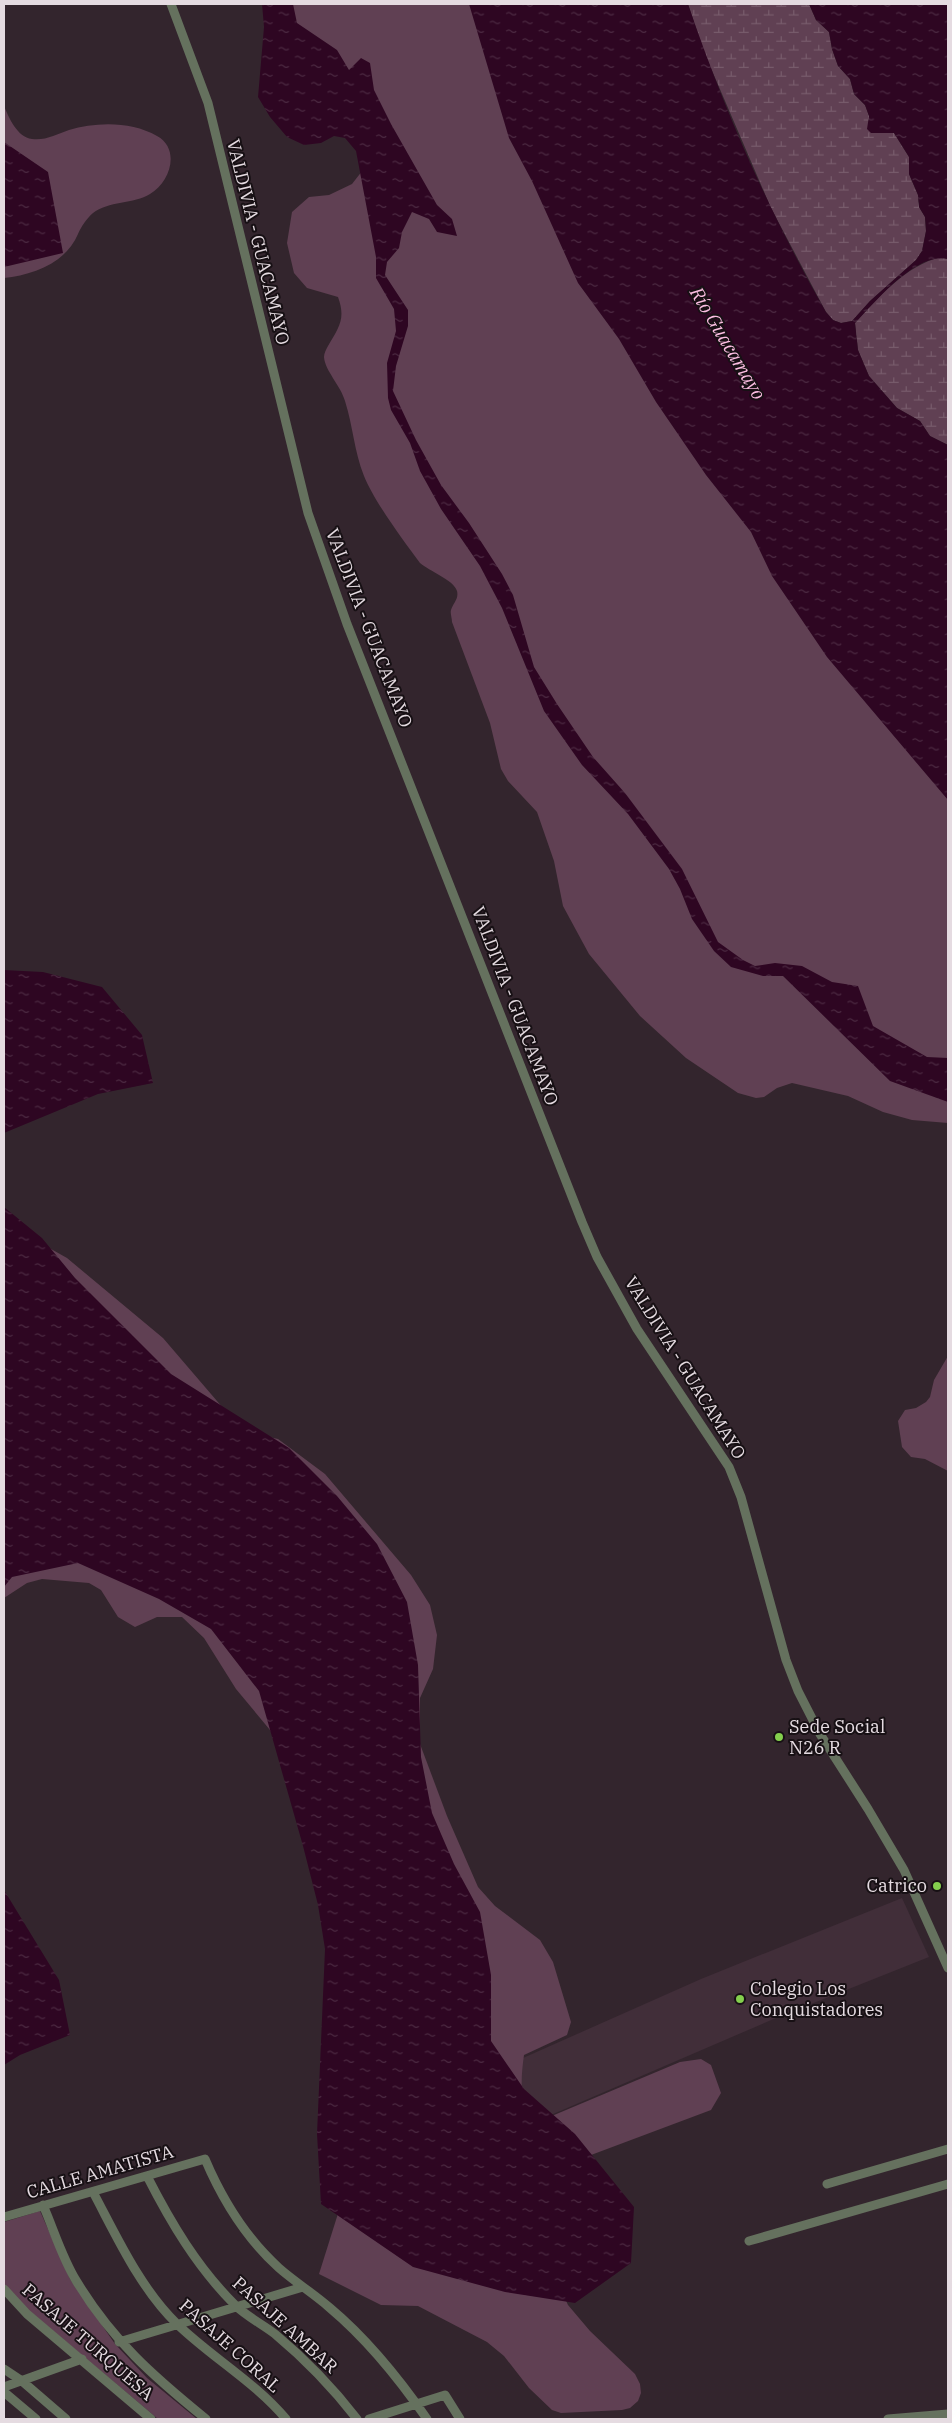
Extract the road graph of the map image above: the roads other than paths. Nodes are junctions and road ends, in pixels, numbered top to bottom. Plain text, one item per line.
1 (171, 4) edge
2 (948, 1968) edge
3 (948, 2149) edge
4 (147, 2176) junction
5 (827, 2184) dead end
6 (948, 2184) edge
7 (94, 2192) junction
8 (43, 2205) junction
9 (4, 2217) edge
10 (749, 2241) dead end
11 (303, 2287) junction
12 (4, 2289) edge
13 (236, 2307) junction
14 (177, 2324) junction
15 (119, 2342) junction
16 (82, 2359) junction
17 (4, 2369) edge
18 (22, 2381) junction
19 (4, 2387) edge
20 (4, 2392) edge
21 (416, 2404) junction
22 (948, 2414) edge
23 (36, 2419) edge
24 (66, 2419) edge
25 (150, 2419) edge
26 (206, 2419) edge
27 (286, 2419) edge
28 (357, 2419) edge
29 (369, 2419) edge
30 (427, 2419) edge
31 (460, 2419) edge
32 (888, 2419) edge

1 - 2 street, VALDIVIA - GUACAMAYO
3 - 5 street
4 - 7 street, CALLE AMATISTA
4 - 11 street, CALLE AMATISTA
4 - 13 street, PASAJE AMBAR
6 - 10 street
7 - 8 street, CALLE AMATISTA
7 - 14 street, PASAJE CORAL
8 - 9 street, CALLE AMATISTA
8 - 15 street
11 - 13 street
11 - 21 street
12 - 16 street, PASAJE TURQUESA
13 - 14 street
13 - 28 street, PASAJE AMBAR
14 - 15 street
14 - 27 street, PASAJE CORAL
15 - 26 street
16 - 18 street
16 - 25 street, PASAJE TURQUESA
17 - 18 street
18 - 19 street
18 - 24 street
20 - 23 street
21 - 29 street
21 - 30 street
21 - 31 street
22 - 32 street

